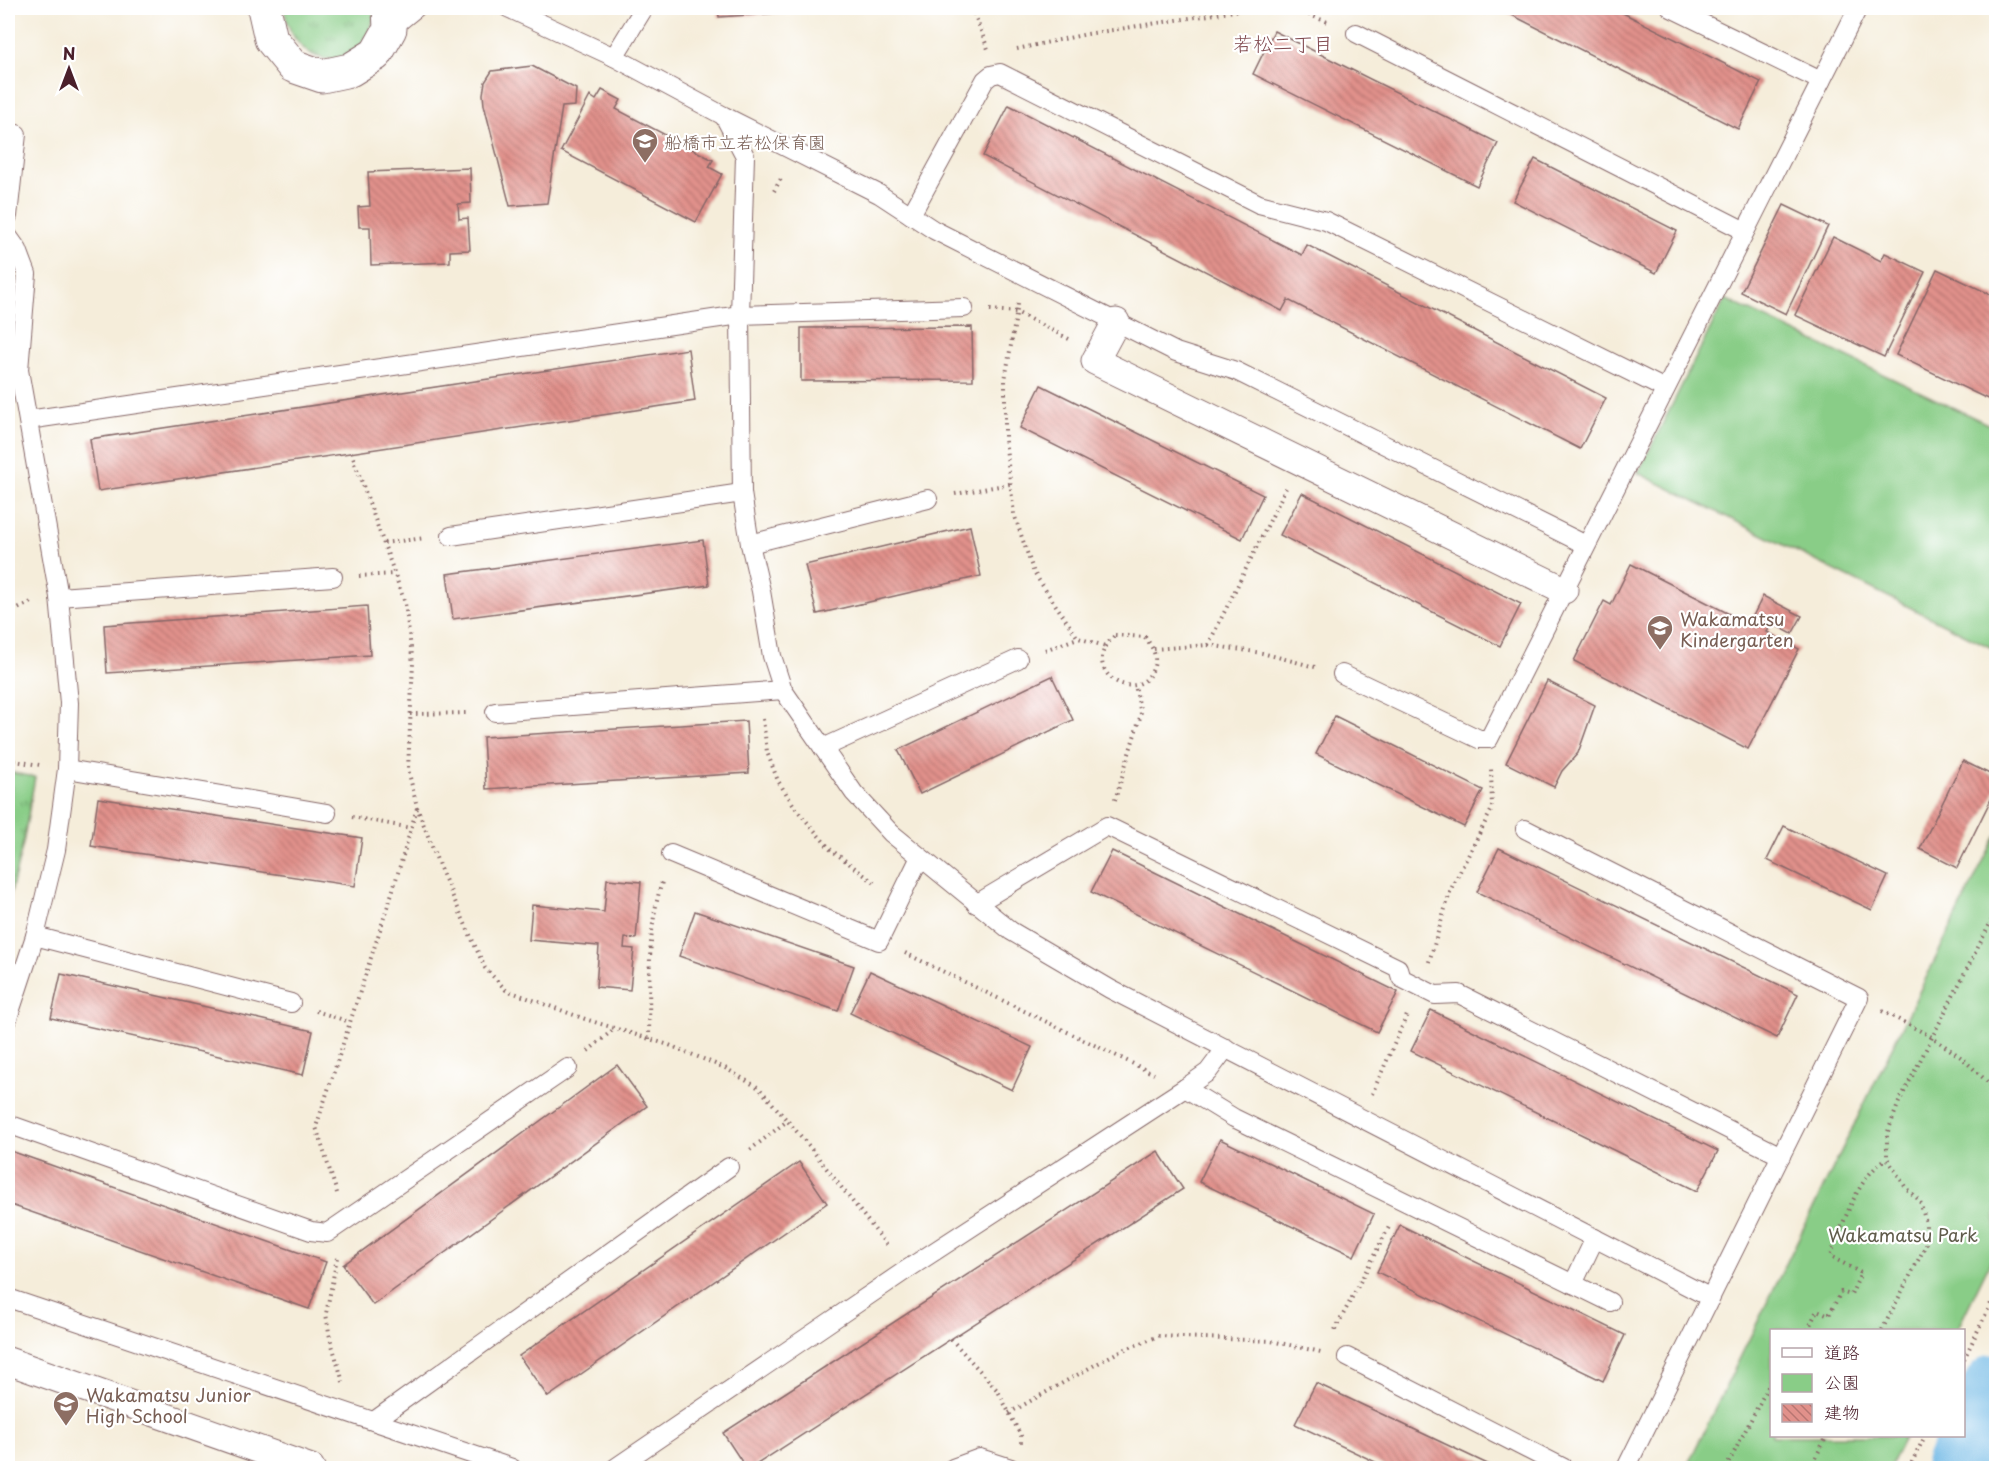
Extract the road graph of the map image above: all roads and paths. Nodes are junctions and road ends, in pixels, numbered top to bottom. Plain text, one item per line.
1 (264, 8) edge
2 (416, 8) edge
3 (508, 8) edge
4 (644, 8) edge
5 (972, 8) edge
6 (1206, 8) edge
7 (1254, 8) edge
8 (1292, 8) edge
9 (1671, 8) edge
10 (1858, 8) edge
11 (1202, 15) junction
12 (390, 18) edge
13 (1356, 33) joint
14 (614, 57) junction
15 (991, 68) junction
16 (1821, 81) junction
17 (724, 116) junction
18 (17, 134) dead end
19 (789, 176) dead end
20 (773, 195) dead end
21 (911, 215) junction
22 (8, 216) edge
23 (1745, 231) junction
24 (8, 236) edge
25 (1019, 295) dead end
26 (964, 308) joint
27 (1016, 312) junction
28 (740, 315) junction
29 (1116, 322) junction
30 (1099, 354) junction
31 (1665, 389) junction
32 (28, 420) junction
33 (351, 452) dead end
34 (1299, 461) junction
35 (1010, 484) junction
36 (742, 493) junction
37 (928, 499) joint
38 (451, 536) joint
39 (384, 543) junction
40 (750, 544) junction
41 (1586, 545) junction
42 (394, 574) junction
43 (333, 577) joint
44 (1564, 590) junction
45 (59, 597) junction
46 (36, 599) dead end
47 (8, 614) edge
48 (1078, 638) junction
49 (1208, 645) junction
50 (1105, 646) junction
51 (1154, 649) junction
52 (1018, 659) joint
53 (1342, 674) joint
54 (1135, 685) junction
55 (783, 690) junction
56 (495, 712) joint
57 (410, 714) junction
58 (1489, 739) junction
59 (823, 748) junction
60 (8, 760) edge
61 (47, 766) dead end
62 (67, 769) junction
63 (417, 807) junction
64 (327, 813) joint
65 (1107, 826) junction
66 (411, 828) junction
67 (1525, 829) dead end
68 (671, 854) joint
69 (920, 857) junction
70 (976, 904) junction
71 (1996, 912) edge
72 (34, 936) junction
73 (879, 940) junction
74 (1420, 987) junction
75 (1859, 998) junction
76 (291, 1003) joint
77 (8, 1018) edge
78 (350, 1022) junction
79 (615, 1028) junction
80 (1932, 1037) junction
81 (649, 1039) junction
82 (1226, 1048) junction
83 (568, 1068) joint
84 (1185, 1088) junction
85 (1996, 1090) edge
86 (1361, 1118) junction
87 (788, 1120) junction
88 (8, 1124) edge
89 (1781, 1156) junction
90 (1887, 1158) junction
91 (729, 1167) joint
92 (1403, 1201) junction
93 (345, 1221) junction
94 (1595, 1238) junction
95 (906, 1270) junction
96 (1573, 1284) junction
97 (1996, 1293) edge
98 (8, 1298) edge
99 (1711, 1298) junction
100 (1610, 1302) dead end
101 (1808, 1329) edge
102 (1883, 1329) edge
103 (951, 1339) dead end
104 (1323, 1352) junction
105 (1347, 1357) joint
106 (1965, 1357) edge
107 (8, 1361) edge
108 (1770, 1383) edge
109 (1009, 1413) junction
110 (355, 1414) junction
111 (374, 1421) junction
112 (1826, 1437) edge
113 (1924, 1437) edge
114 (1021, 1447) dead end
115 (311, 1468) edge
116 (512, 1468) edge
117 (615, 1468) edge
118 (953, 1468) edge
119 (1011, 1468) edge
120 (1564, 1468) edge
121 (1626, 1468) edge
122 (1726, 1468) edge
123 (1810, 1468) edge
124 (1909, 1468) edge

1 - 12 street
2 - 12 lane
3 - 14 lane
4 - 14 lane
5 - 15 path
6 - 11 path
7 - 11 path
8 - 13 path
9 - 16 lane
10 - 16 lane
11 - 15 path
13 - 23 lane
14 - 17 lane
15 - 21 lane
15 - 31 lane
16 - 23 lane
17 - 21 lane
17 - 28 lane
18 - 22 lane
19 - 20 path
21 - 29 lane
23 - 31 lane
24 - 32 lane
25 - 27 path
26 - 27 path
26 - 28 lane
27 - 30 path
27 - 35 path
28 - 32 lane
28 - 36 lane
29 - 30 street
29 - 41 lane
30 - 34 street
31 - 41 lane
32 - 45 lane
33 - 39 path
34 - 44 street
34 - 49 path
35 - 37 path
35 - 48 path
36 - 38 lane
36 - 40 lane
37 - 40 lane
38 - 39 path
39 - 42 path
40 - 55 lane
41 - 44 lane
42 - 43 path
42 - 57 path
43 - 45 lane
44 - 58 lane
45 - 62 lane
46 - 47 path
48 - 50 path
48 - 52 path
49 - 51 path
49 - 53 path
50 - 51 path
50 - 54 path
51 - 54 path
52 - 59 lane
53 - 58 lane
54 - 65 path
55 - 56 lane
55 - 59 lane
56 - 57 path
57 - 63 path
58 - 74 path
59 - 69 lane
60 - 61 path
62 - 64 lane
62 - 72 lane
63 - 66 path
63 - 79 path
64 - 66 path
65 - 70 lane
65 - 74 lane
66 - 78 path
67 - 75 lane
68 - 73 lane
68 - 81 path
69 - 70 lane
69 - 73 lane
70 - 82 lane
71 - 80 path
72 - 76 lane
72 - 77 lane
73 - 84 path
74 - 86 path
74 - 89 lane
75 - 80 path
75 - 89 lane
76 - 78 path
78 - 93 path
79 - 81 path
79 - 83 path
80 - 85 path
80 - 90 path
81 - 87 path
82 - 84 lane
82 - 86 lane
83 - 93 lane
84 - 92 lane
84 - 95 lane
86 - 94 lane
87 - 91 path
87 - 95 path
88 - 93 lane
89 - 99 lane
90 - 101 path
90 - 102 path
91 - 111 lane
92 - 96 lane
92 - 104 path
93 - 110 path
94 - 96 lane
94 - 99 lane
95 - 117 lane
96 - 100 lane
97 - 106 path
98 - 110 lane
99 - 121 lane
103 - 109 path
104 - 105 path
104 - 109 path
105 - 120 lane
107 - 115 street
108 - 122 path
109 - 114 path
110 - 111 lane
111 - 116 lane
112 - 123 path
113 - 124 path
118 - 119 lane

